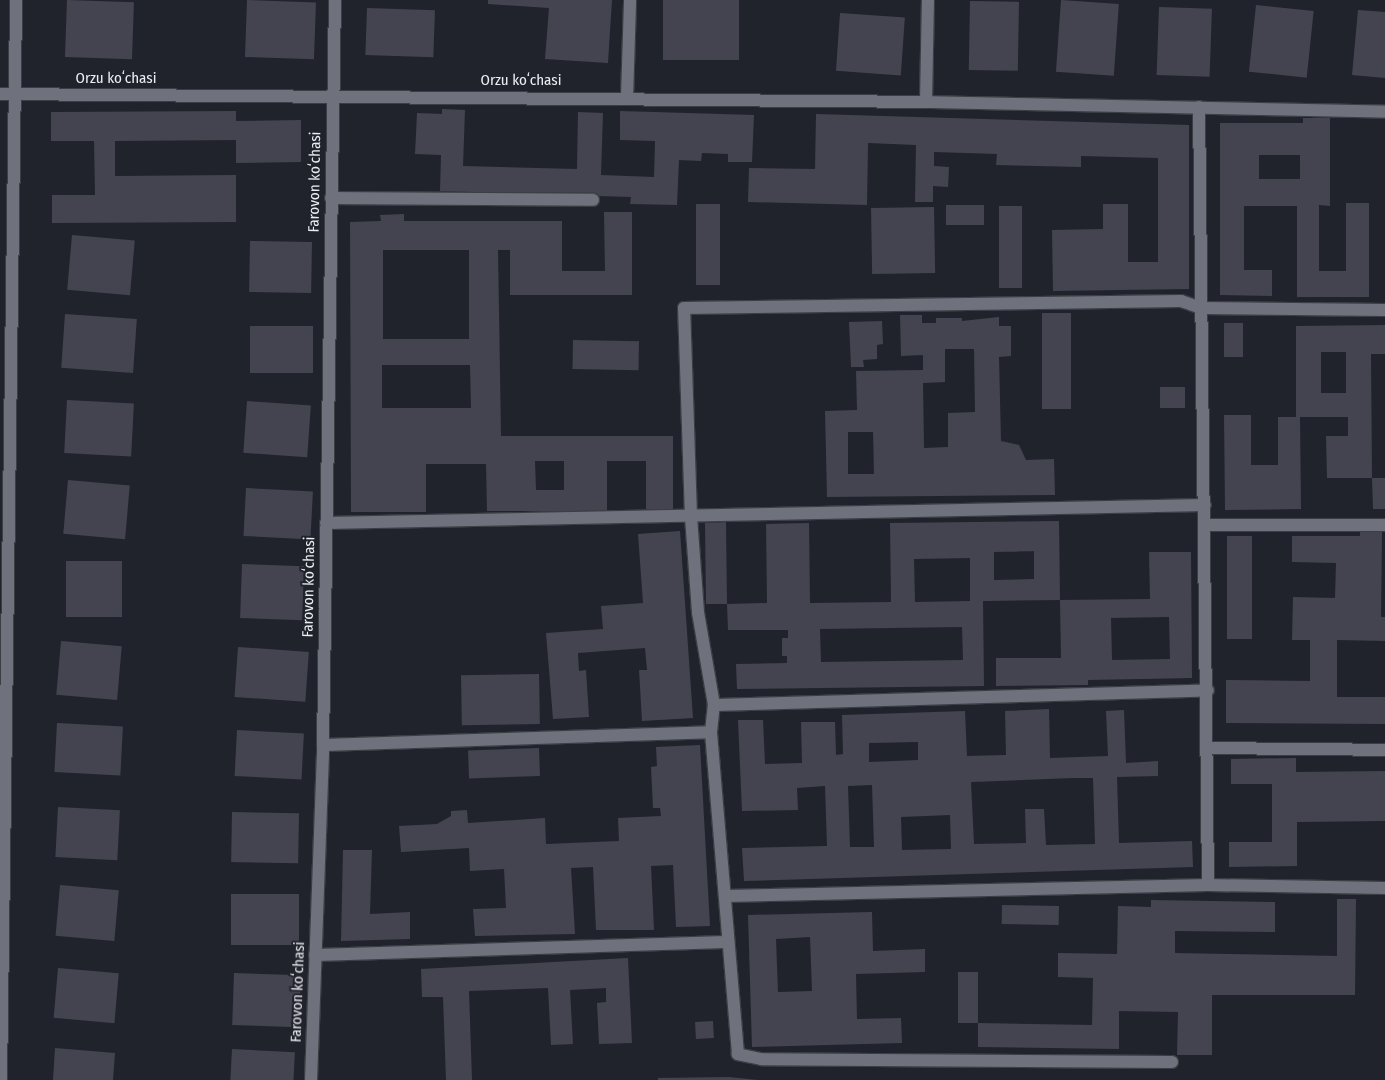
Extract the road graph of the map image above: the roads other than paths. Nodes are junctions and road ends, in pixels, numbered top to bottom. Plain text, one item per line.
1 (16, 0) edge
2 (335, 0) edge
3 (630, 0) edge
4 (928, 0) edge
5 (0, 94) edge
6 (14, 95) junction
7 (333, 95) junction
8 (627, 98) junction
9 (926, 102) junction
10 (1199, 107) junction
11 (1385, 112) edge
12 (331, 198) junction
13 (593, 200) dead end
14 (1201, 308) junction
15 (1385, 310) edge
16 (1205, 505) junction
17 (691, 517) junction
18 (326, 523) junction
19 (1205, 525) junction
20 (1385, 525) edge
21 (1208, 690) junction
22 (714, 705) junction
23 (711, 732) junction
24 (324, 745) junction
25 (1208, 748) junction
26 (1385, 750) edge
27 (1208, 885) junction
28 (1385, 888) edge
29 (726, 896) junction
30 (727, 942) junction
31 (315, 955) junction
32 (1172, 1062) dead end
33 (1, 1080) edge
34 (312, 1080) edge

1 - 6 street
2 - 7 street, Farovon koʻchasi
3 - 8 street
4 - 9 street
5 - 6 street, Orzu koʻchasi
6 - 7 street, Orzu koʻchasi
6 - 33 street
7 - 8 street, Orzu koʻchasi
7 - 12 street, Farovon koʻchasi
8 - 9 street, Orzu koʻchasi
9 - 10 street, Orzu koʻchasi
10 - 11 street, Orzu koʻchasi
10 - 14 street
12 - 13 street
12 - 18 street, Farovon koʻchasi
14 - 15 street
14 - 16 street
14 - 17 street
16 - 17 street
16 - 19 street
17 - 18 street
17 - 22 street
18 - 24 street, Farovon koʻchasi
19 - 20 street
19 - 21 street
21 - 22 street
21 - 25 street
22 - 23 street
23 - 24 street
23 - 29 street
24 - 31 street, Farovon koʻchasi
25 - 26 street
25 - 27 street
27 - 28 street
27 - 29 street
29 - 30 street
30 - 31 street
30 - 32 street
31 - 34 street, Farovon koʻchasi

